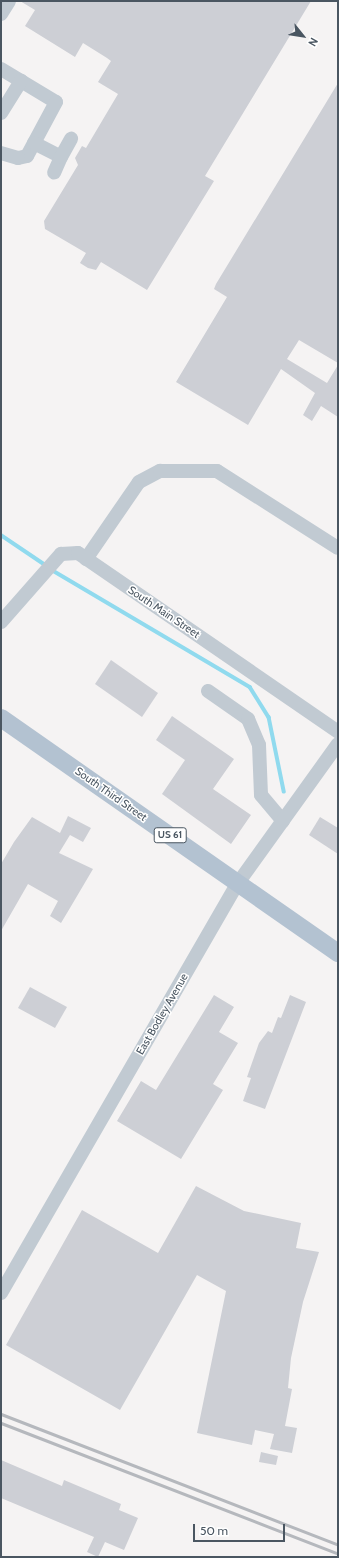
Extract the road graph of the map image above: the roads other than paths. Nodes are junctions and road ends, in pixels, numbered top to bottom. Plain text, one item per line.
1 (8, 1) edge
2 (1, 14) edge
3 (1, 69) edge
4 (21, 82) junction
5 (1, 113) edge
6 (71, 139) dead end
7 (34, 143) junction
8 (1, 153) edge
9 (60, 157) junction
10 (54, 172) dead end
11 (338, 548) edge
12 (86, 559) junction
13 (1, 622) edge
14 (208, 690) dead end
15 (1, 718) edge
16 (338, 732) edge
17 (338, 744) edge
18 (283, 821) junction
19 (238, 883) junction
20 (338, 953) edge
21 (5, 1275) edge
22 (1, 1293) edge

1 - 2 street
3 - 4 street
4 - 5 street
4 - 7 street
6 - 9 street
7 - 8 street
7 - 9 street
9 - 10 street
11 - 12 street
12 - 13 street, South Main Street
12 - 16 street, South Main Street
14 - 18 street
15 - 19 main road, South Third Street / US 61
17 - 18 street, East Bodley Avenue
18 - 19 street, East Bodley Avenue
19 - 20 main road, South Third Street / US 61
19 - 21 street, East Bodley Avenue
21 - 22 street, East Bodley Avenue

